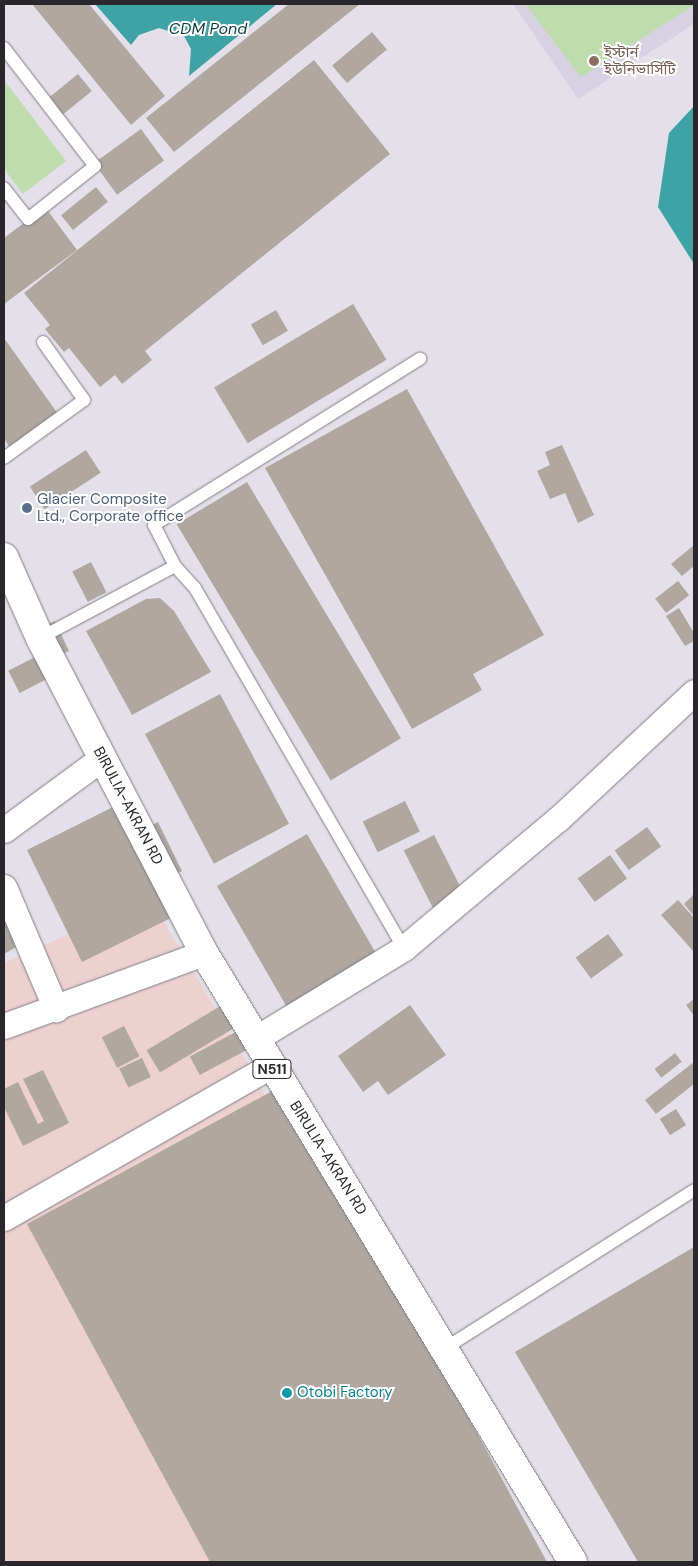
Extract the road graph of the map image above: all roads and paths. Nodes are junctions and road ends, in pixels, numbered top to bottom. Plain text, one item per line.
1 (4, 48) edge
2 (4, 188) edge
3 (43, 342) dead end
4 (420, 358) dead end
5 (4, 458) edge
6 (4, 557) edge
7 (176, 566) junction
8 (40, 638) junction
9 (694, 692) edge
10 (102, 758) junction
11 (4, 830) edge
12 (4, 887) edge
13 (404, 948) junction
14 (204, 953) junction
15 (56, 1009) junction
16 (4, 1026) edge
17 (255, 1038) junction
18 (270, 1066) junction
19 (694, 1190) edge
20 (4, 1218) edge
21 (447, 1347) junction
22 (573, 1562) edge

1 - 2 lane
3 - 5 lane
4 - 7 lane
6 - 8 highway, BIRULIA-AKRAN RD / N511
7 - 8 lane
7 - 13 lane
8 - 10 highway, BIRULIA-AKRAN RD / N511
9 - 13 street
10 - 11 street
10 - 14 highway, BIRULIA-AKRAN RD / N511
12 - 15 street
13 - 17 street
14 - 15 street
14 - 17 highway, BIRULIA-AKRAN RD / N511
15 - 16 street
17 - 18 highway, BIRULIA-AKRAN RD / N511
18 - 20 street
18 - 21 highway, BIRULIA-AKRAN RD / N511
19 - 21 lane
21 - 22 highway, BIRULIA-AKRAN RD / N511

